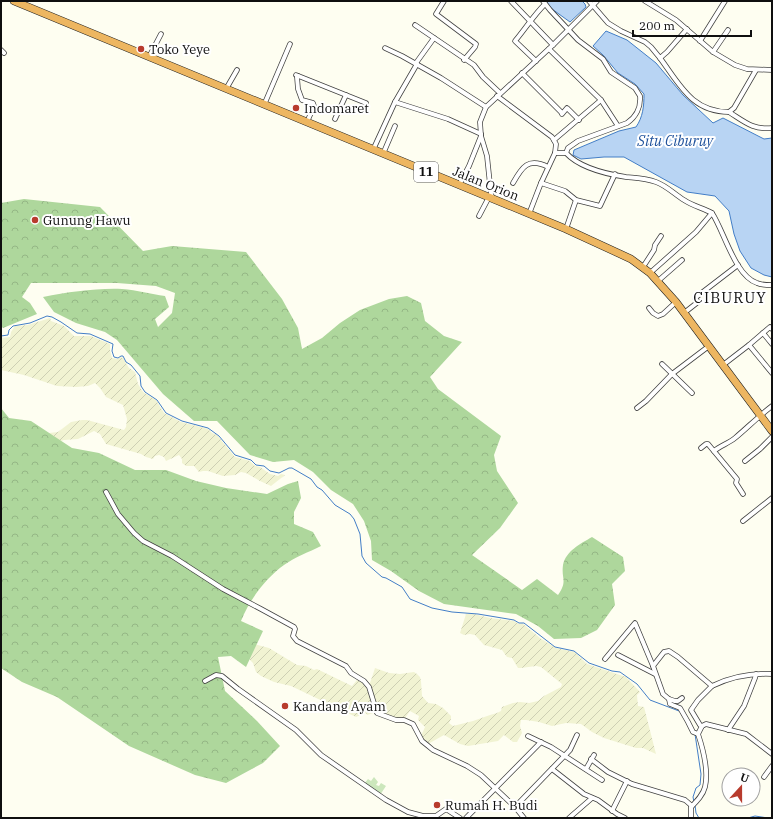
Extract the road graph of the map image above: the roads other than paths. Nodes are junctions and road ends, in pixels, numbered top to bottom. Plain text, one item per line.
1 (14, 1) edge
2 (444, 1) edge
3 (511, 1) edge
4 (589, 1) edge
5 (597, 1) edge
6 (645, 1) edge
7 (725, 1) edge
8 (544, 2) edge
9 (593, 5) junction
10 (531, 22) junction
11 (415, 25) dead end
12 (569, 29) junction
13 (687, 29) junction
14 (728, 30) dead end
15 (161, 34) dead end
16 (434, 38) junction
17 (700, 41) junction
18 (290, 44) dead end
19 (554, 45) junction
20 (385, 48) dead end
21 (549, 49) junction
22 (713, 52) junction
23 (149, 57) junction
24 (660, 58) junction
25 (464, 60) junction
26 (536, 61) junction
27 (416, 64) junction
28 (237, 70) dead end
29 (756, 70) junction
30 (772, 70) edge
31 (522, 73) junction
32 (226, 89) junction
33 (498, 94) junction
34 (346, 95) junction
35 (601, 100) junction
36 (395, 102) junction
37 (366, 103) dead end
38 (264, 105) junction
39 (486, 107) junction
40 (730, 112) junction
41 (335, 119) dead end
42 (579, 120) junction
43 (307, 123) junction
44 (395, 126) dead end
45 (618, 126) junction
46 (772, 128) edge
47 (481, 135) junction
48 (554, 140) junction
49 (373, 150) junction
50 (555, 153) junction
51 (566, 153) junction
52 (383, 154) junction
53 (548, 167) junction
54 (615, 174) junction
55 (514, 183) dead end
56 (541, 183) junction
57 (459, 185) junction
58 (491, 198) junction
59 (576, 200) junction
60 (712, 213) junction
61 (529, 214) junction
62 (479, 216) dead end
63 (566, 229) junction
64 (662, 236) dead end
65 (682, 260) dead end
66 (738, 265) junction
67 (643, 267) junction
68 (650, 273) junction
69 (658, 281) junction
70 (772, 286) edge
71 (676, 302) junction
72 (649, 308) dead end
73 (684, 313) junction
74 (772, 329) edge
75 (763, 333) junction
76 (772, 344) edge
77 (749, 345) junction
78 (709, 346) junction
79 (662, 364) dead end
80 (723, 365) junction
81 (772, 373) edge
82 (672, 374) junction
83 (692, 393) dead end
84 (772, 406) edge
85 (637, 408) dead end
86 (760, 415) junction
87 (772, 430) edge
88 (772, 437) edge
89 (701, 448) dead end
90 (714, 451) junction
91 (745, 461) dead end
92 (106, 492) dead end
93 (743, 494) dead end
94 (772, 498) edge
95 (743, 521) dead end
96 (618, 655) dead end
97 (605, 659) dead end
98 (653, 666) junction
99 (655, 674) junction
100 (756, 674) junction
101 (772, 674) edge
102 (205, 681) dead end
103 (712, 686) junction
104 (682, 698) dead end
105 (669, 699) junction
106 (702, 726) junction
107 (728, 730) junction
108 (698, 734) junction
109 (577, 735) dead end
110 (528, 736) dead end
111 (541, 742) junction
112 (772, 754) edge
113 (594, 755) dead end
114 (564, 756) junction
115 (591, 759) junction
116 (772, 766) edge
117 (552, 769) junction
118 (586, 769) junction
119 (764, 777) dead end
120 (602, 780) dead end
121 (627, 781) junction
122 (495, 788) junction
123 (592, 798) junction
124 (695, 804) junction
125 (515, 807) junction
126 (612, 811) junction
127 (460, 818) edge
128 (466, 818) edge
129 (524, 818) edge
130 (569, 818) edge
131 (625, 818) edge
132 (691, 818) edge

1 - 23 highway, Jalan Orion / 11
2 - 25 street
3 - 10 street
4 - 9 street
5 - 9 street
6 - 13 street
7 - 17 street
8 - 10 street
8 - 12 street
9 - 12 street
9 - 24 street
10 - 19 street
10 - 26 street
11 - 16 street
12 - 19 street
12 - 45 street
13 - 17 street
13 - 24 street
14 - 22 street
15 - 23 street
16 - 25 street
16 - 27 street
17 - 22 street
18 - 38 street
19 - 21 street
20 - 27 street
21 - 26 street
21 - 35 street
22 - 29 street
23 - 32 highway, Jalan Orion / 11
24 - 40 street
25 - 33 street
26 - 31 street
27 - 36 street
27 - 39 street
28 - 32 street
29 - 30 street
29 - 40 street
31 - 33 street
31 - 42 street
32 - 38 highway, Jalan Orion / 11
33 - 39 street
33 - 48 street
34 - 37 street
34 - 41 street
34 - 43 street
35 - 42 street
35 - 45 street
36 - 47 street
36 - 49 street
38 - 43 highway, Jalan Orion / 11
39 - 47 street
40 - 46 street
42 - 48 street
43 - 49 highway, Jalan Orion / 11
44 - 52 street
45 - 51 street
47 - 57 street
47 - 58 street
48 - 50 street
49 - 52 highway, Jalan Orion / 11
50 - 51 street
50 - 53 street
51 - 54 street
52 - 57 highway, Jalan Orion / 11
53 - 55 street
53 - 56 street
54 - 59 street
54 - 60 street
56 - 59 street
56 - 61 street
57 - 58 highway, Jalan Orion / 11
58 - 61 highway, Jalan Orion / 11
58 - 62 street
59 - 63 street
60 - 66 street
60 - 68 street
61 - 63 highway, Jalan Orion / 11
63 - 67 highway, Jalan Orion / 11
64 - 67 street
65 - 69 street
66 - 70 street
66 - 73 street
67 - 68 highway, Jalan Orion / 11
68 - 69 highway, Jalan Orion / 11
69 - 71 highway, Jalan Orion / 11
71 - 72 street
71 - 73 highway, Jalan Orion / 11
73 - 78 highway, Jalan Orion / 11
74 - 75 street
75 - 76 street
75 - 77 street
77 - 80 street
77 - 81 street
78 - 80 highway, Jalan Orion / 11
78 - 82 street
79 - 82 street
80 - 86 highway, Jalan Orion / 11
82 - 83 street
82 - 85 street
84 - 86 street
86 - 87 highway, Jalan Orion / 11
86 - 90 street
88 - 91 street
89 - 90 street
90 - 93 street
92 - 122 street
94 - 95 street
96 - 99 street
97 - 98 street
98 - 99 street
98 - 103 street
99 - 105 street
100 - 101 street
100 - 103 street
100 - 107 street
102 - 127 street
103 - 106 street
104 - 105 street
105 - 108 street
106 - 107 street
106 - 108 street
107 - 112 street
108 - 124 street
109 - 114 street
110 - 111 street
111 - 114 street
111 - 122 street
113 - 115 street
114 - 117 street
114 - 118 street
115 - 118 street
115 - 121 street
116 - 119 street
117 - 123 street
117 - 125 street
118 - 120 street
121 - 124 street
121 - 126 street
122 - 125 street
122 - 128 street
123 - 126 street
123 - 130 street
124 - 132 street
125 - 129 street
126 - 131 street

